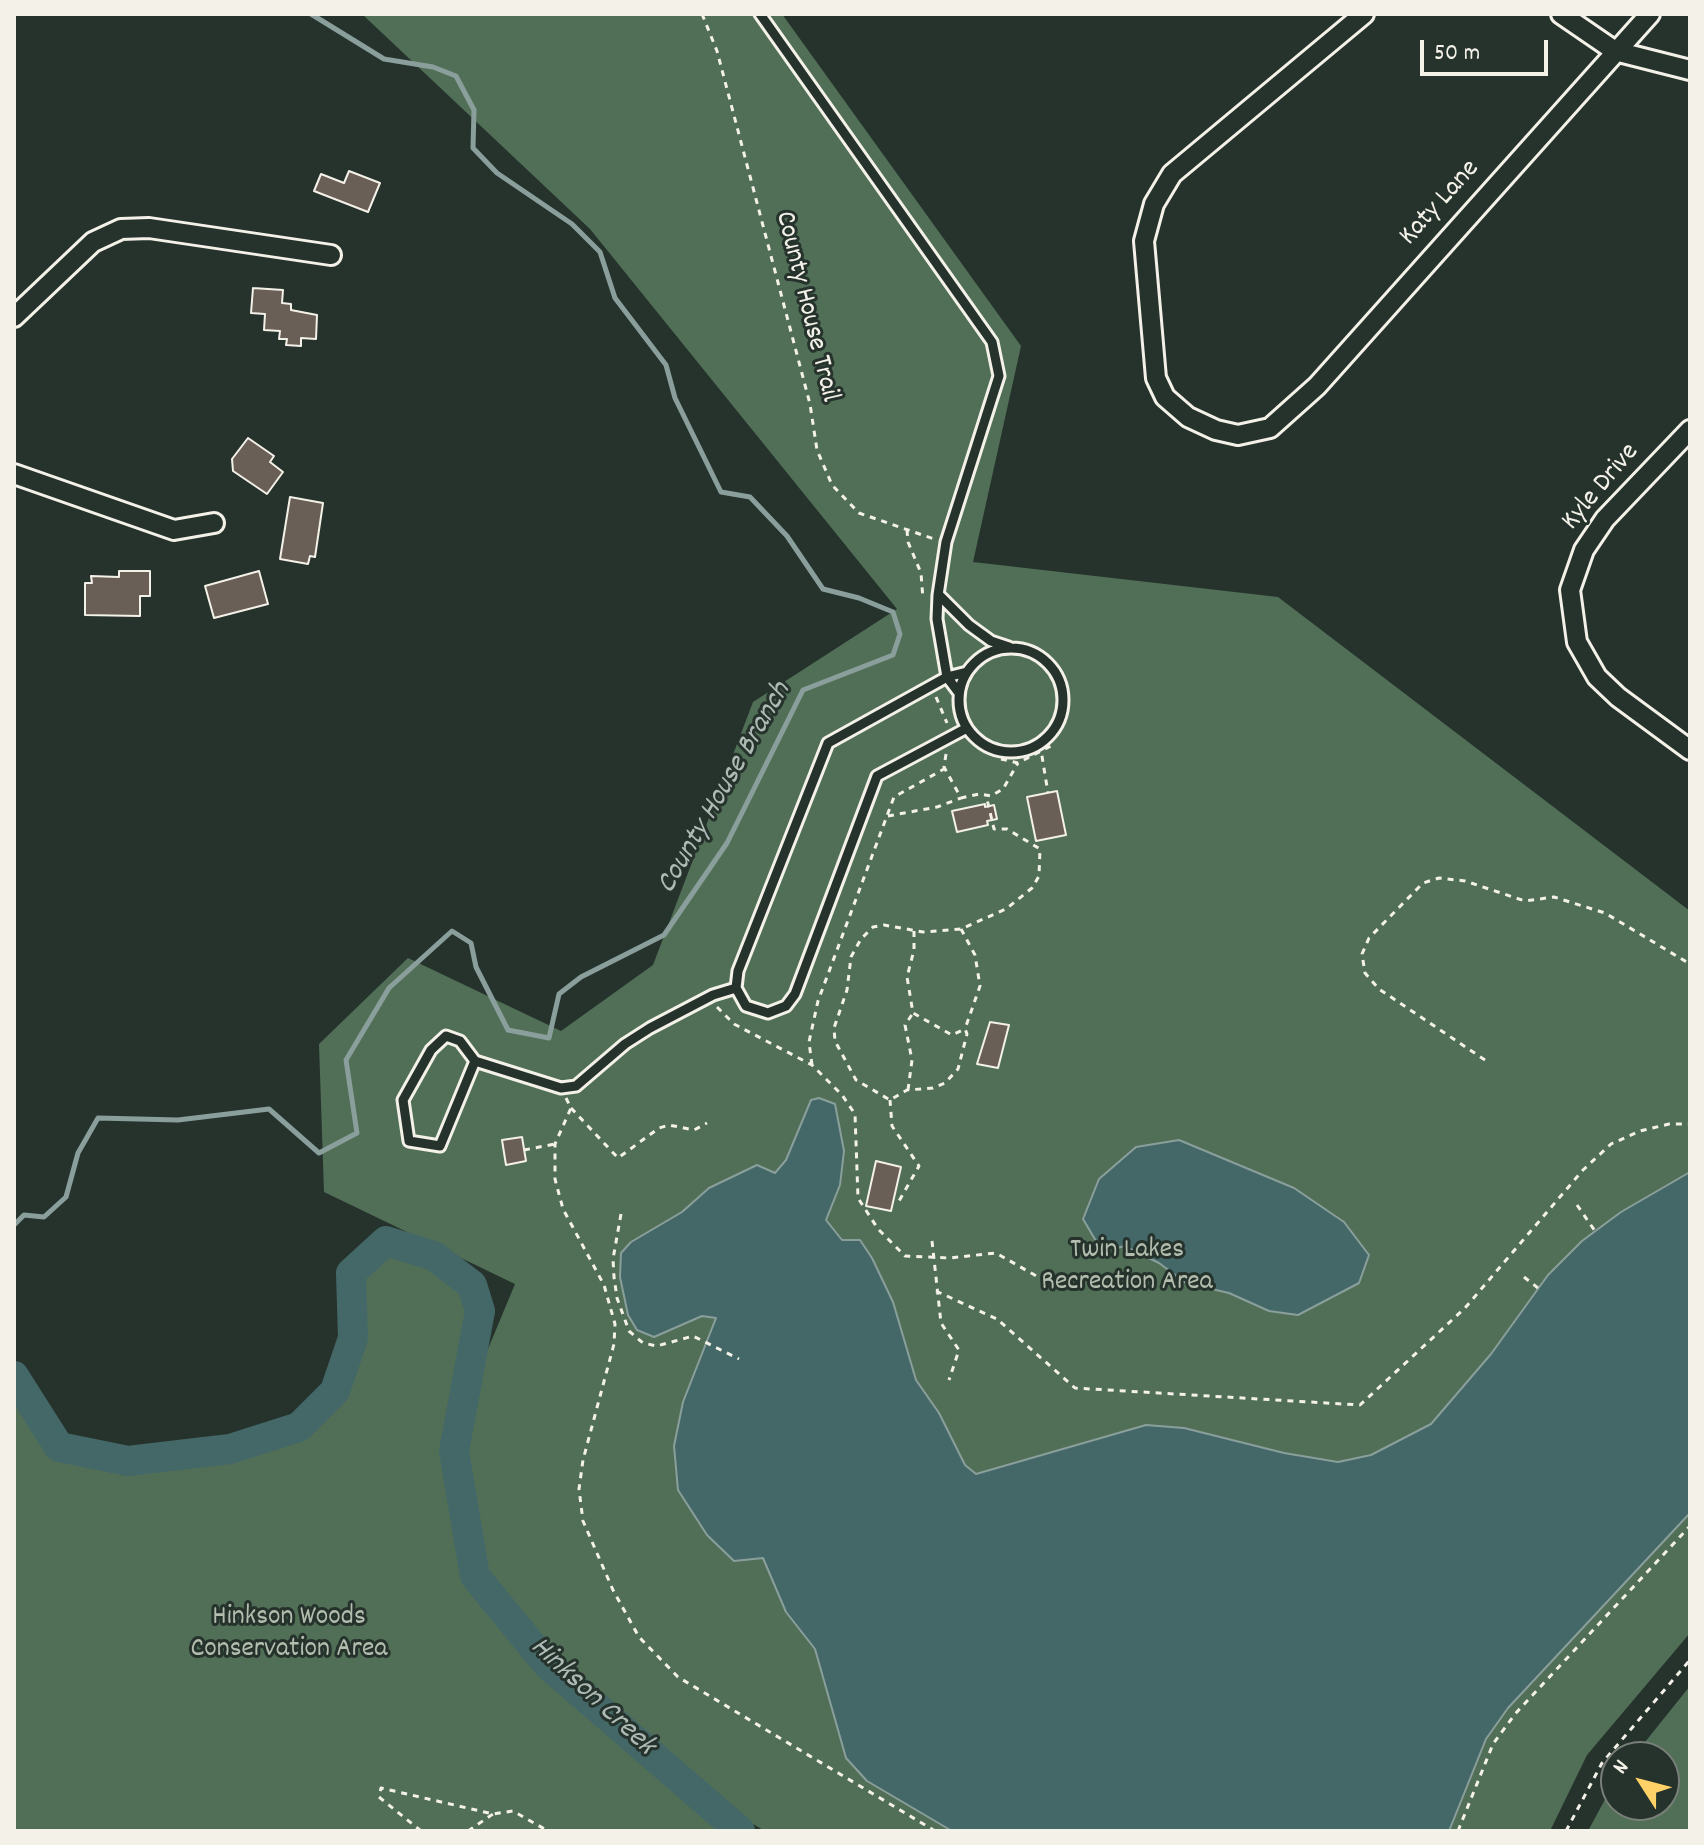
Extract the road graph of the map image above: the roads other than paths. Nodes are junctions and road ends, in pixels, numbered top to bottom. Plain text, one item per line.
1 (760, 14) edge
2 (1364, 14) edge
3 (1561, 14) edge
4 (1650, 14) edge
5 (1615, 51) junction
6 (1690, 70) edge
7 (331, 255) dead end
8 (14, 317) edge
9 (1690, 430) edge
10 (14, 474) edge
11 (214, 523) dead end
12 (938, 595) junction
13 (1012, 648) junction
14 (967, 672) junction
15 (947, 677) junction
16 (959, 693) junction
17 (967, 728) junction
18 (1690, 750) edge
19 (736, 988) junction
20 (475, 1061) junction

1 - 12 lane
2 - 5 street, Katy Lane
3 - 5 street
4 - 5 street, Katy Lane
5 - 6 street
7 - 8 street
9 - 18 street, Kyle Drive
10 - 11 street
12 - 13 lane
12 - 15 lane
13 - 14 lane
13 - 17 lane
14 - 15 lane
14 - 16 lane
15 - 16 lane
15 - 19 lane
16 - 17 lane
17 - 19 lane
19 - 20 lane
20 - 20 lane

